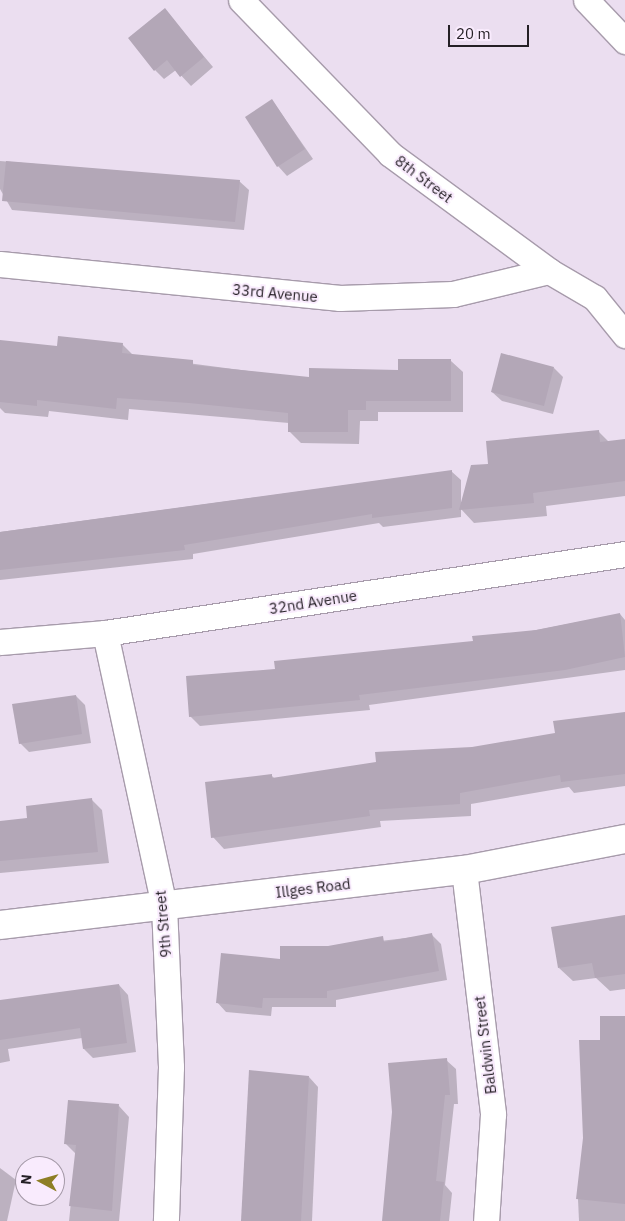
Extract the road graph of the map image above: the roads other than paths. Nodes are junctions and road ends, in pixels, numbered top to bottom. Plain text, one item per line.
1 (241, 0) edge
2 (586, 0) edge
3 (625, 41) edge
4 (0, 264) edge
5 (549, 271) junction
6 (625, 335) edge
7 (625, 554) edge
8 (105, 633) junction
9 (0, 642) edge
10 (625, 838) edge
11 (464, 870) junction
12 (164, 906) junction
13 (0, 925) edge
14 (166, 1221) edge
15 (486, 1221) edge

1 - 5 street, 8th Street
2 - 3 street
4 - 5 street, 33rd Avenue
5 - 6 street, 8th Street
7 - 8 street, 32nd Avenue
8 - 9 street, 32nd Avenue
8 - 12 street, 9th Street
10 - 11 street, Illges Road
11 - 12 street, Illges Road
11 - 15 street, Baldwin Street
12 - 13 street, Illges Road
12 - 14 street, 9th Street

